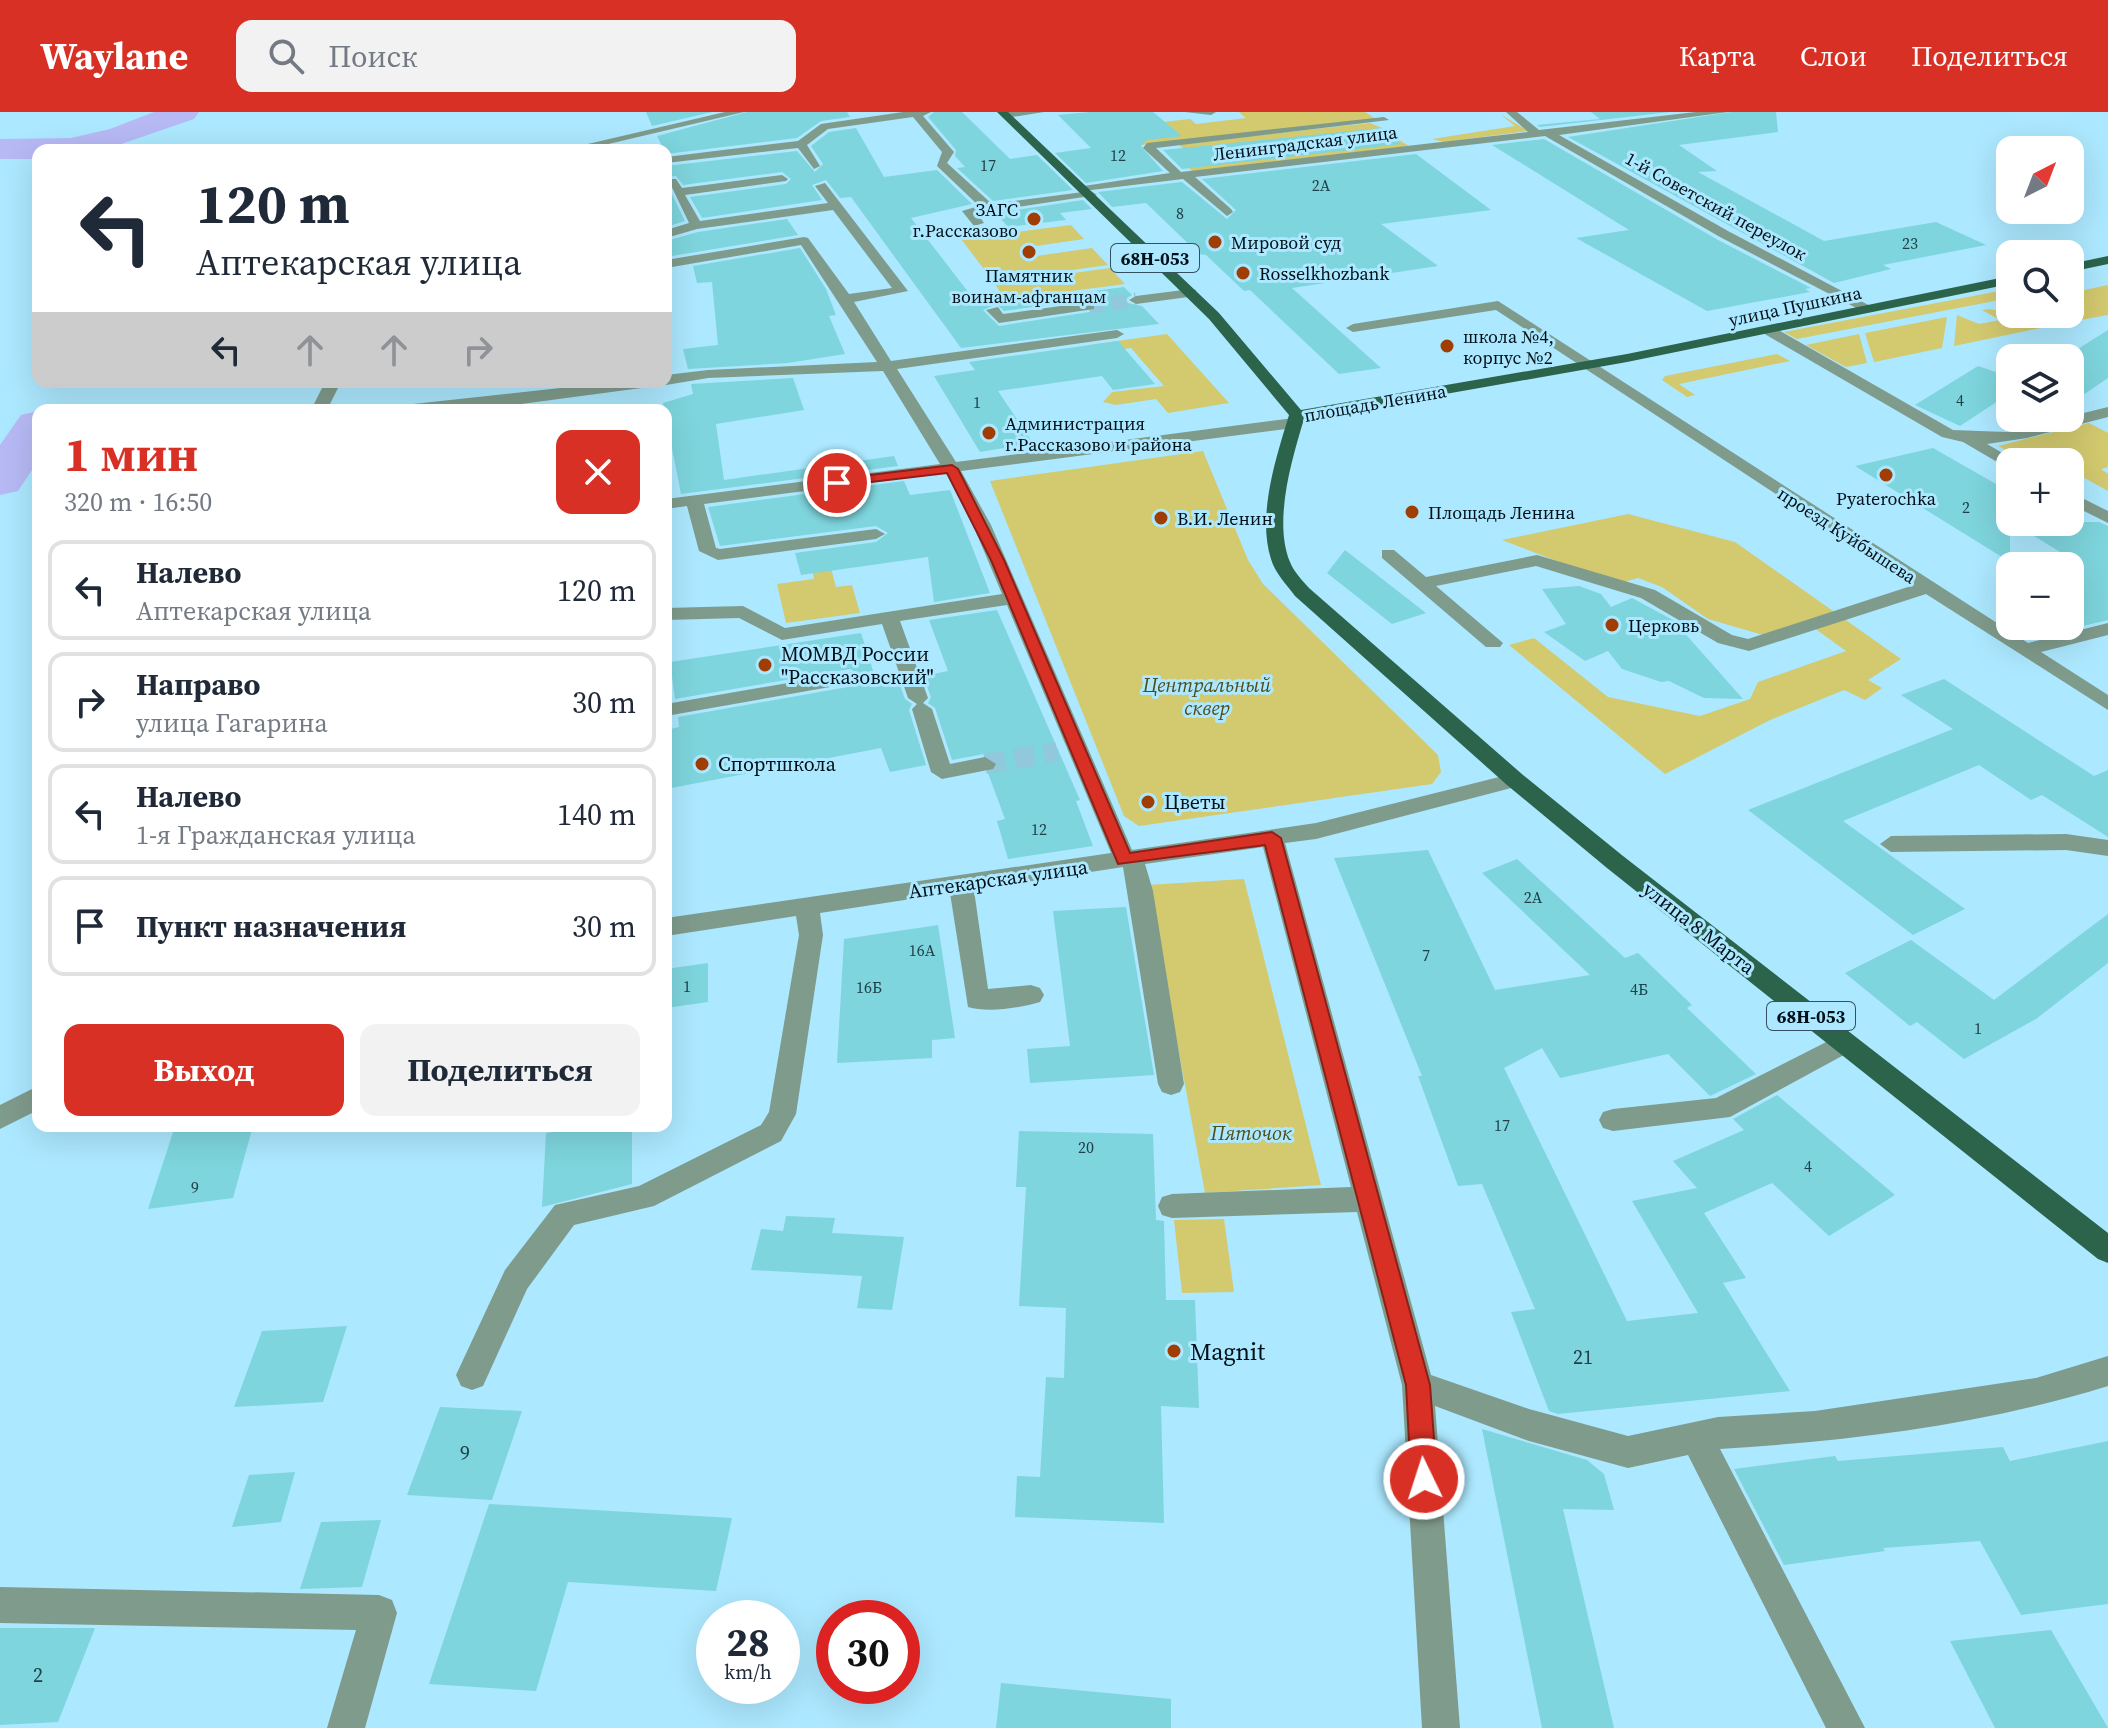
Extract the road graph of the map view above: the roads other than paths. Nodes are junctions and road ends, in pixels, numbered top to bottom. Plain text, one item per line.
1 (739, 112) edge
2 (1039, 112) edge
3 (1190, 112) edge
4 (1211, 112) edge
5 (1372, 112) edge
6 (1511, 112) edge
7 (1636, 112) edge
8 (1723, 112) edge
9 (920, 113) edge
10 (1004, 114) edge
11 (1648, 121) junction
12 (1393, 126) junction
13 (1542, 133) junction
14 (595, 144) edge
15 (801, 144) junction
16 (1425, 147) junction
17 (672, 159) edge
18 (814, 166) dead end
19 (1182, 175) junction
20 (782, 179) dead end
21 (672, 181) edge
22 (821, 186) dead end
23 (1087, 191) junction
24 (678, 192) junction
25 (835, 206) junction
26 (989, 208) junction
27 (1227, 212) dead end
28 (978, 223) dead end
29 (696, 225) junction
30 (672, 232) edge
31 (2108, 260) edge
32 (672, 263) edge
33 (2084, 265) edge
34 (1996, 283) edge
35 (1191, 293) junction
36 (845, 299) junction
37 (1136, 300) tunnel mouth
38 (1089, 306) tunnel mouth
39 (1869, 309) junction
40 (1353, 328) dead end
41 (1768, 330) junction
42 (1117, 334) dead end
43 (1014, 338) dead end
44 (1244, 353) dead end
45 (1587, 365) junction
46 (887, 366) junction
47 (672, 379) edge
48 (612, 388) edge
49 (1278, 393) junction
50 (512, 404) edge
51 (2108, 412) edge
52 (1295, 419) junction
53 (1968, 440) junction
54 (1996, 455) edge
55 (952, 469) junction
56 (694, 500) junction
57 (672, 503) edge
58 (2084, 505) edge
59 (2108, 518) edge
60 (876, 534) dead end
61 (1388, 554) dead end
62 (1422, 583) junction
63 (1928, 587) junction
64 (1302, 592) joint
65 (1013, 598) junction
66 (672, 614) edge
67 (889, 617) junction
68 (2108, 629) edge
69 (1493, 643) dead end
70 (2025, 650) junction
71 (851, 678) dead end
72 (2108, 704) edge
73 (672, 709) edge
74 (985, 764) tunnel mouth
75 (1515, 780) junction
76 (1272, 838) junction
77 (1891, 844) dead end
78 (2108, 848) edge
79 (1128, 859) junction
80 (961, 884) junction
81 (807, 906) junction
82 (672, 926) edge
83 (1031, 995) dead end
84 (1844, 1043) junction
85 (1171, 1084) dead end
86 (32, 1100) edge
87 (0, 1118) edge
88 (1613, 1120) dead end
89 (1369, 1199) junction
90 (1172, 1206) dead end
91 (2108, 1250) edge
92 (2108, 1371) edge
93 (472, 1375) dead end
94 (1418, 1385) junction
95 (1697, 1438) junction
96 (0, 1605) edge
97 (346, 1728) edge
98 (1441, 1728) edge
99 (1846, 1728) edge

1 - 14 street
2 - 10 street
3 - 4 street
5 - 12 street
6 - 13 street, 1-й Советский переулок
7 - 11 street
8 - 11 street, Ленинградская улица
9 - 15 street
9 - 26 street
10 - 23 main road, 68Н-053
11 - 13 street, Ленинградская улица
12 - 16 street
12 - 19 street
13 - 16 street, Ленинградская улица
13 - 39 street, 1-й Советский переулок
15 - 17 street
15 - 18 street
16 - 19 street, Ленинградская улица
19 - 23 street, Ленинградская улица
19 - 27 street
20 - 24 street
21 - 24 street
22 - 25 street
23 - 26 street, Ленинградская улица
23 - 35 main road, 68Н-053
24 - 29 street
25 - 29 street
25 - 36 street
26 - 28 street
29 - 30 street
31 - 33 main road
32 - 36 street
34 - 39 main road, улица Пушкина
35 - 37 street
35 - 49 main road, 68Н-053
36 - 46 street
38 - 43 street
39 - 41 main road, улица Пушкина
40 - 45 street, проезд Куйбышева
41 - 45 main road, улица Пушкина
41 - 53 street
42 - 46 street
44 - 49 main road, 68Н-053
45 - 52 main road, площадь Ленина
45 - 63 street, проезд Куйбышева
46 - 47 street
46 - 55 street
48 - 50 street
49 - 52 main road, 68Н-053
51 - 53 street
52 - 55 street
52 - 64 main road, площадь Ленина / 68Н-053
53 - 54 street
55 - 56 street
55 - 65 street
56 - 57 street
56 - 60 street
58 - 59 street
61 - 62 street
62 - 63 street
62 - 69 street
63 - 70 street, проезд Куйбышева
64 - 75 main road, улица 8 Марта / 68Н-053
65 - 67 street
65 - 79 street
66 - 67 street
67 - 74 street
68 - 70 street
70 - 72 street, проезд Куйбышева
71 - 73 street
75 - 76 street, Аптекарская улица
75 - 84 main road, улица 8 Марта / 68Н-053
76 - 79 street, Аптекарская улица
76 - 89 street
77 - 78 street
79 - 80 street, Аптекарская улица
79 - 85 street
80 - 81 street, Аптекарская улица
80 - 83 street
81 - 82 street, Аптекарская улица
81 - 93 street
84 - 88 street
84 - 91 main road, улица 8 Марта / 68Н-053
86 - 87 street
89 - 90 street
89 - 94 street
92 - 95 street
94 - 95 street
94 - 98 street
95 - 99 street
96 - 97 street

